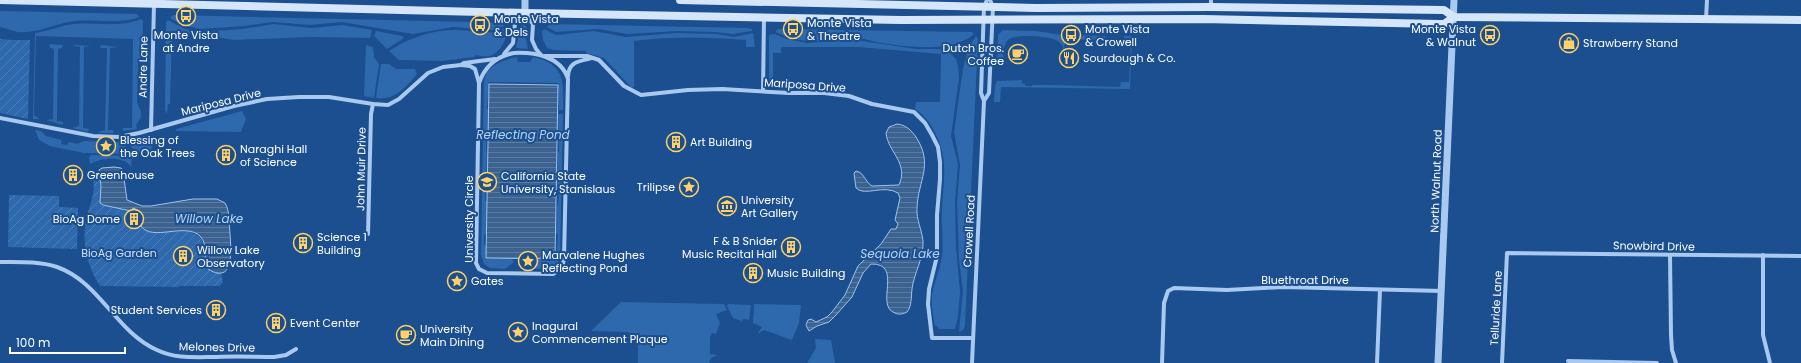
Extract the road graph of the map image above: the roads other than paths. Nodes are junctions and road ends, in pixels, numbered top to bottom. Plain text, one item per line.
1 (0, 0) edge
2 (525, 0) edge
3 (680, 0) edge
4 (933, 0) edge
5 (1454, 0) edge
6 (1707, 0) edge
7 (989, 3) edge
8 (1211, 3) edge
9 (154, 4) junction
10 (925, 5) junction
11 (525, 13) junction
12 (764, 17) junction
13 (1454, 17) junction
14 (984, 19) junction
15 (992, 19) junction
16 (1706, 19) junction
17 (1801, 20) edge
18 (543, 56) junction
19 (499, 58) junction
20 (591, 58) junction
21 (461, 65) junction
22 (568, 79) junction
23 (479, 85) junction
24 (763, 91) junction
25 (984, 101) junction
26 (373, 104) junction
27 (0, 118) edge
28 (151, 130) junction
29 (368, 234) dead end
30 (1507, 253) joint
31 (1670, 255) junction
32 (1763, 255) junction
33 (1801, 256) edge
34 (0, 262) edge
35 (1380, 290) junction
36 (1442, 291) junction
37 (973, 338) junction
38 (296, 349) dead end
39 (1568, 361) dead end
40 (972, 363) edge
41 (1162, 363) edge
42 (1377, 363) edge
43 (1438, 363) edge
44 (1502, 363) edge
45 (1657, 363) edge
46 (1676, 363) edge
47 (1770, 363) edge

1 - 9 main road
2 - 11 street
3 - 10 main road
4 - 10 main road
5 - 13 street, North Walnut Road
6 - 16 street
7 - 8 main road
7 - 10 main road
7 - 14 street, Crowell Road
7 - 15 street, Crowell Road
8 - 13 main road
9 - 11 main road
9 - 28 street, Andre Lane
11 - 12 main road
11 - 18 street
11 - 19 street, University Circle
12 - 14 main road
12 - 24 street
13 - 15 main road
13 - 16 main road
13 - 36 street, North Walnut Road
14 - 15 main road
14 - 25 street, Crowell Road
15 - 25 street, Crowell Road
16 - 17 main road
18 - 19 street
18 - 20 street, Mariposa Drive
18 - 22 street
19 - 21 street, Mariposa Drive
19 - 23 street, University Circle
20 - 22 street
20 - 24 street, Mariposa Drive
21 - 23 street
21 - 26 street, Mariposa Drive
22 - 23 street, University Circle
24 - 37 street, Mariposa Drive
25 - 37 street, Crowell Road
26 - 28 street, Mariposa Drive
26 - 29 street, John Muir Drive
27 - 28 street, Mariposa Drive
30 - 31 street, Snowbird Drive
30 - 44 street, Telluride Lane
31 - 32 street, Snowbird Drive
31 - 46 street
32 - 33 street, Snowbird Drive
32 - 47 street
34 - 38 street, Melones Drive
35 - 36 street, Bluethroat Drive
35 - 41 street, Bluethroat Drive
35 - 42 street
36 - 43 street, North Walnut Road
37 - 40 street, Crowell Road
39 - 45 street

